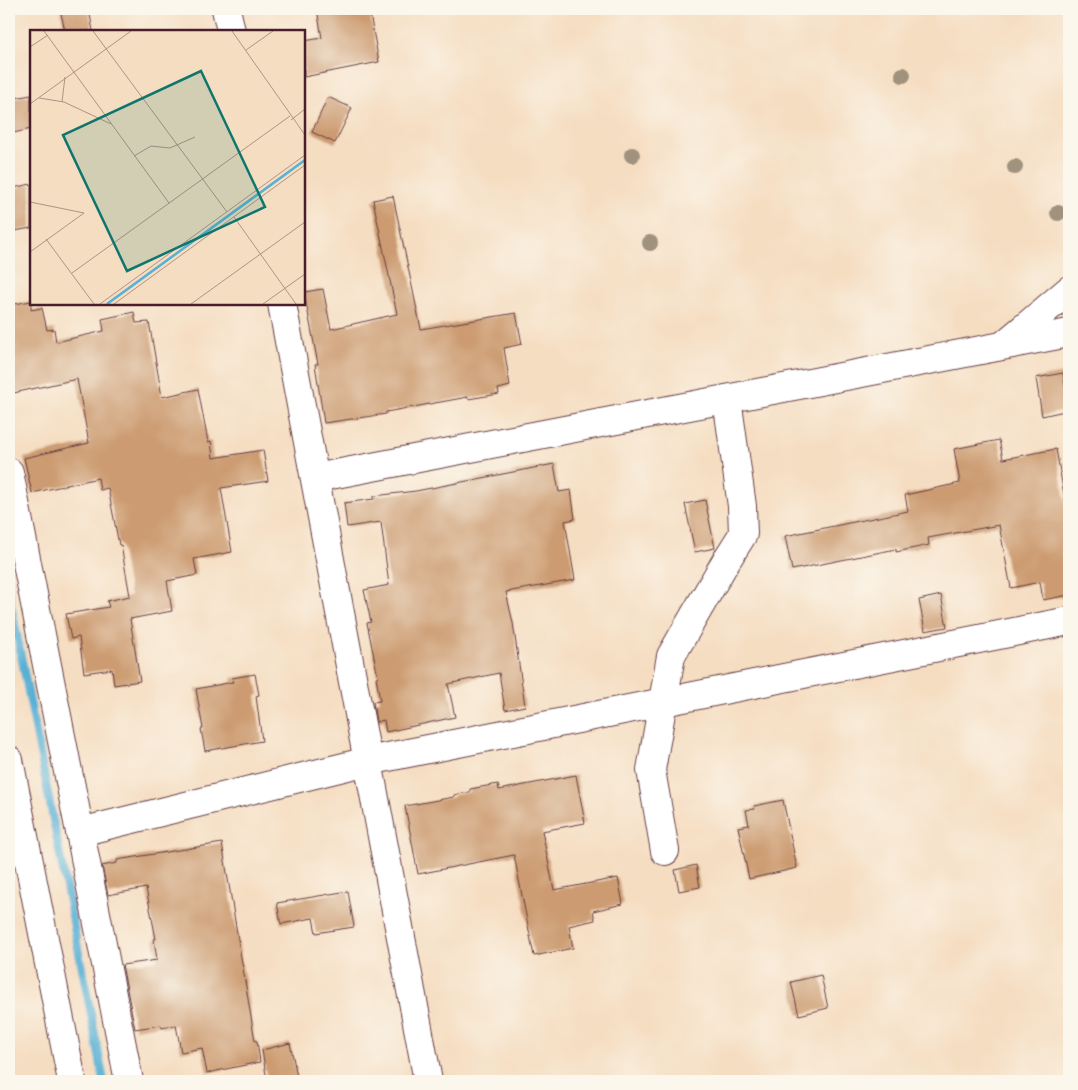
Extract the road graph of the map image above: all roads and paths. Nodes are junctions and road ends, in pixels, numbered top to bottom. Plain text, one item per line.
1 (226, 9) edge
2 (231, 30) edge
3 (1069, 290) edge
4 (282, 305) edge
5 (1069, 333) edge
6 (1003, 346) junction
7 (727, 399) junction
8 (9, 472) edge
9 (315, 478) junction
10 (1069, 621) edge
11 (663, 702) junction
12 (9, 760) edge
13 (368, 761) junction
14 (80, 832) junction
15 (665, 851) dead end
16 (18, 859) edge
17 (72, 1081) edge
18 (129, 1081) edge
19 (428, 1081) edge

1 - 2 street
3 - 6 street
4 - 9 street
5 - 6 street
6 - 7 street
7 - 9 street
7 - 11 street
8 - 14 street
9 - 13 street
10 - 11 street
11 - 13 street
11 - 15 street
12 - 16 street
13 - 14 street
13 - 19 street
14 - 18 street
16 - 17 street

